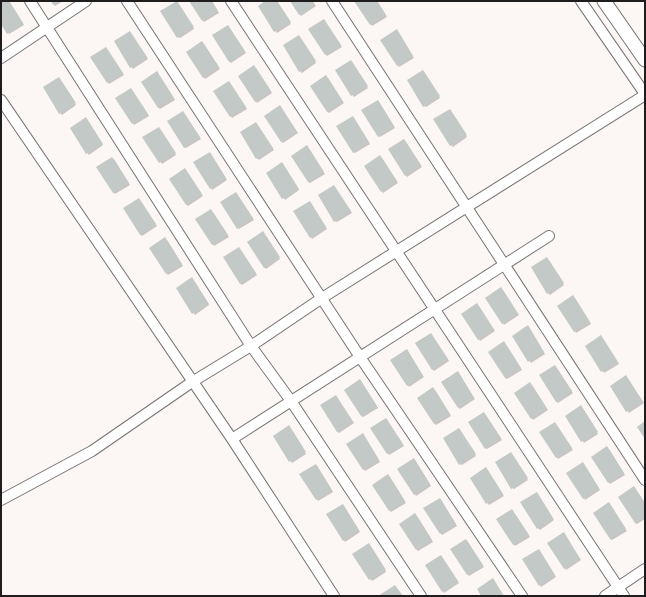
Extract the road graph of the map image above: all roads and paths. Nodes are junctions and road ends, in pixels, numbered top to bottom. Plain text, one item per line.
1 (30, 1) edge
2 (86, 1) edge
3 (127, 1) edge
4 (231, 1) edge
5 (332, 1) edge
6 (581, 1) edge
7 (604, 1) edge
8 (47, 26) junction
9 (1, 58) edge
10 (645, 60) edge
11 (645, 95) edge
12 (1, 100) edge
13 (467, 208) junction
14 (549, 236) dead end
15 (397, 252) junction
16 (504, 265) junction
17 (322, 298) junction
18 (434, 309) junction
19 (251, 346) junction
20 (360, 356) junction
21 (192, 382) junction
22 (291, 401) junction
23 (232, 438) junction
24 (645, 480) edge
25 (1, 500) edge
26 (645, 569) edge
27 (618, 587) junction
28 (334, 596) edge
29 (421, 596) edge
30 (522, 596) edge
31 (605, 596) edge
32 (624, 596) edge

1 - 8 street
2 - 8 street
3 - 17 street
4 - 15 street
5 - 13 street
6 - 11 street
7 - 10 street
8 - 9 street
8 - 19 street
11 - 13 street
12 - 21 street
13 - 15 street
13 - 16 street
14 - 16 street
15 - 17 street
15 - 18 street
16 - 18 street
16 - 24 street
17 - 19 street
17 - 20 street
18 - 20 street
18 - 27 street
19 - 21 street
19 - 22 street
20 - 22 street
20 - 30 street
21 - 23 street
21 - 25 street
22 - 23 street
22 - 29 street
23 - 28 street
26 - 27 street
27 - 31 street
27 - 32 street

